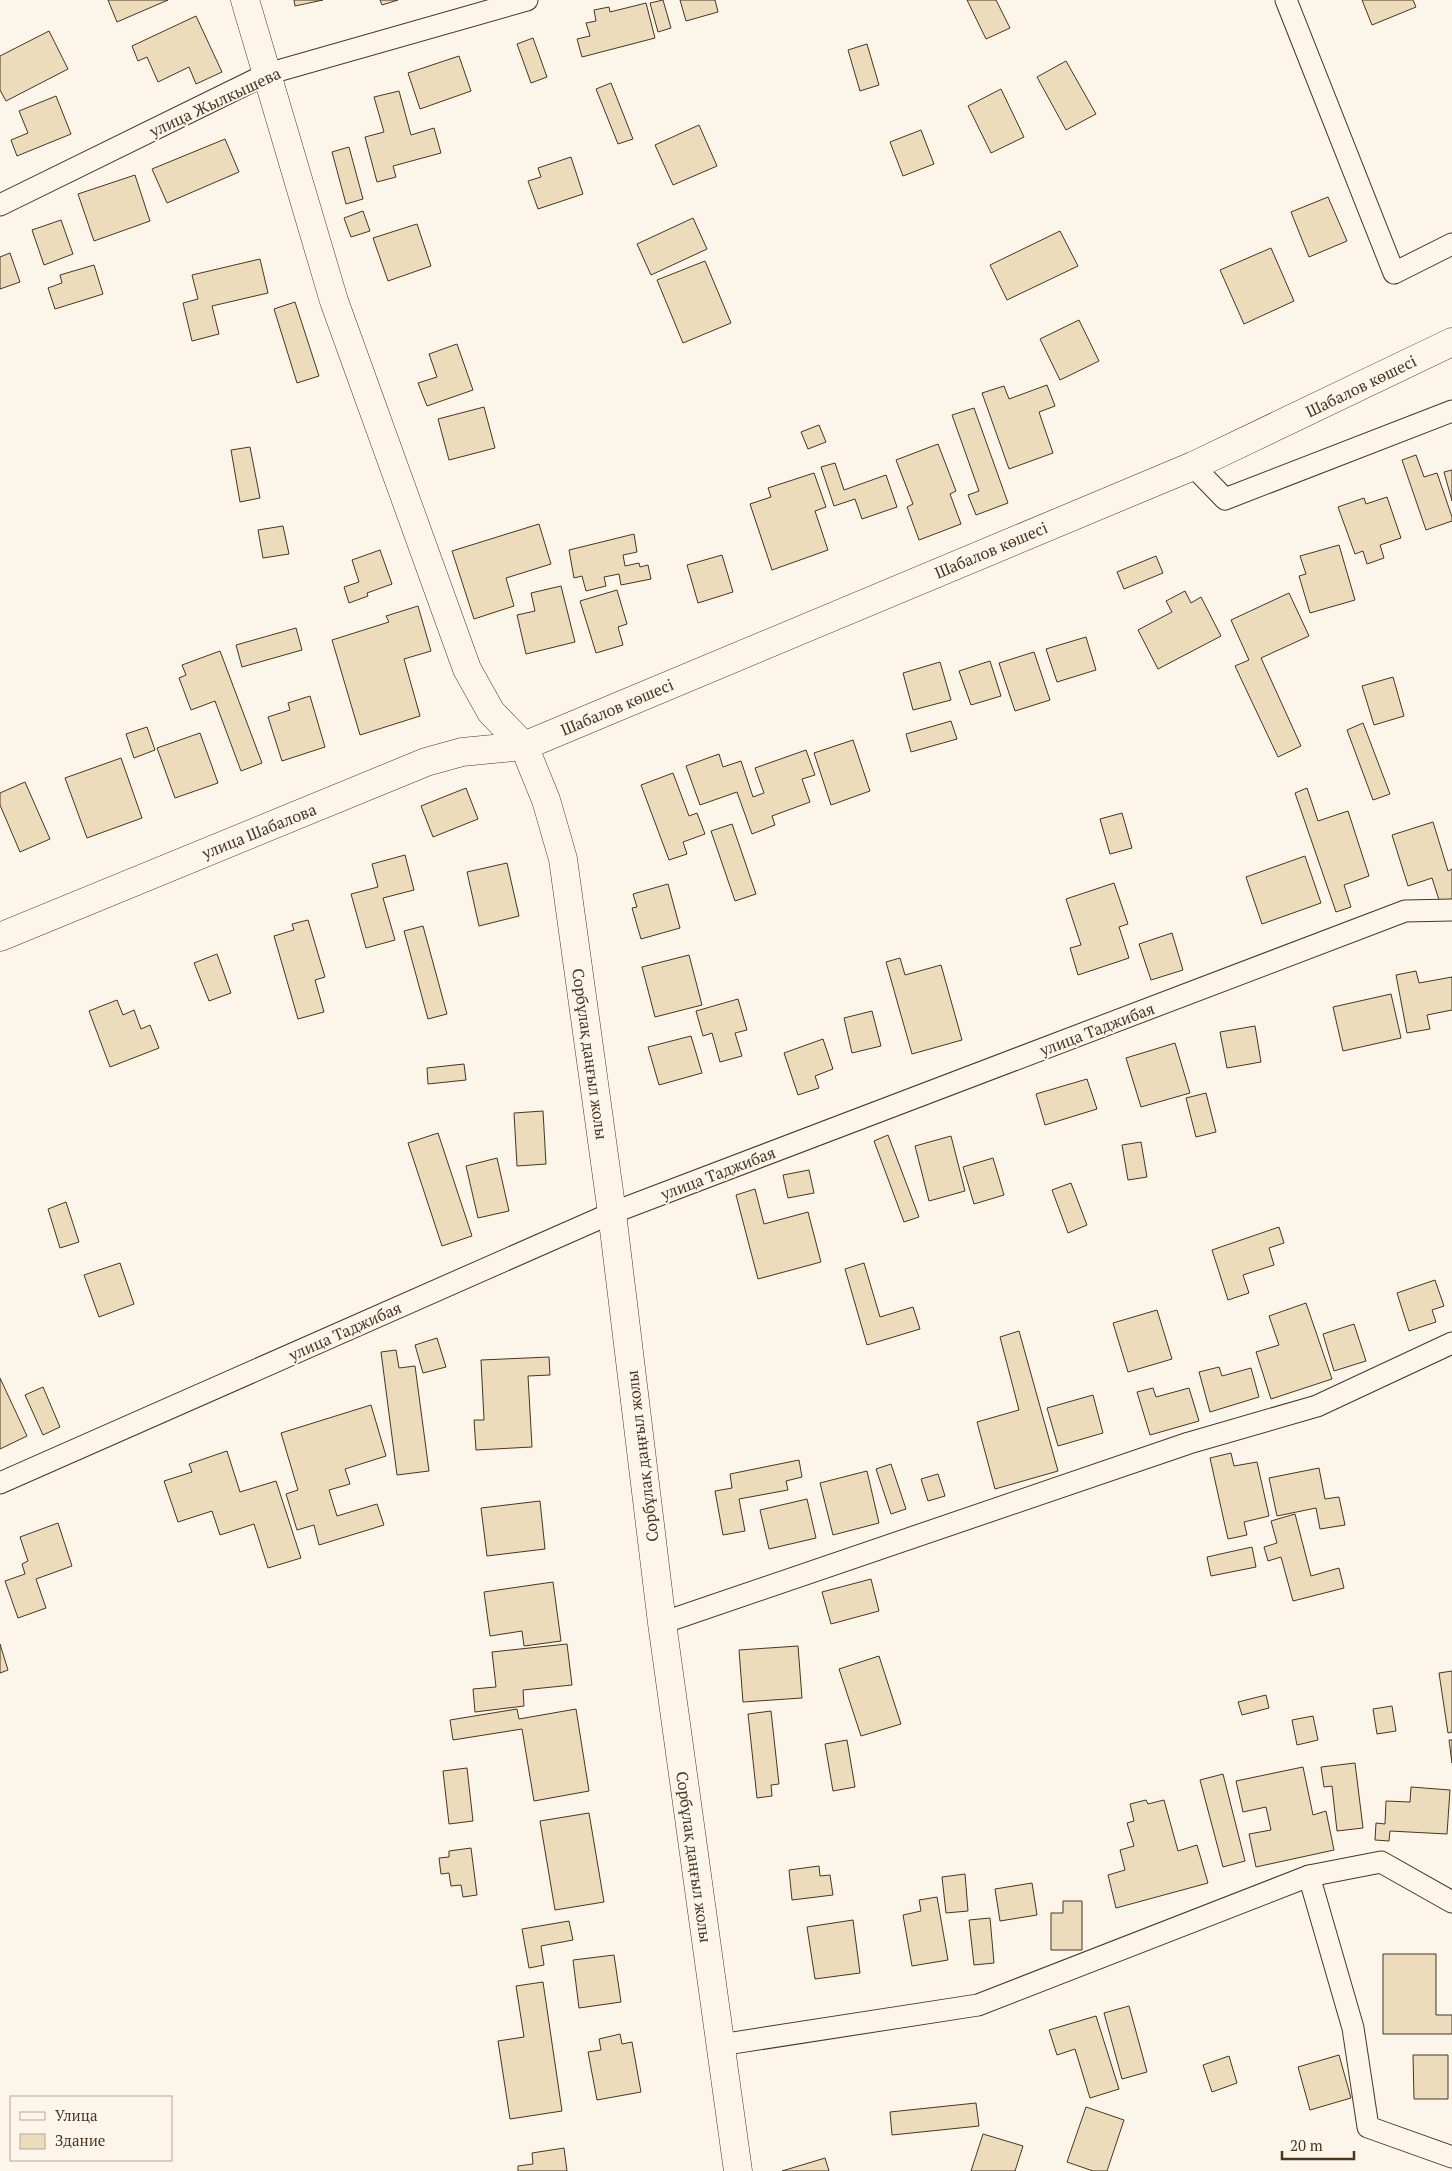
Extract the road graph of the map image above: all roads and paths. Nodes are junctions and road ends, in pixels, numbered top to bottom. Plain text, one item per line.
1 (245, 0) edge
2 (527, 0) edge
3 (1286, 0) edge
4 (267, 74) junction
5 (0, 205) edge
6 (1452, 244) edge
7 (1452, 342) edge
8 (1452, 411) edge
9 (1193, 466) junction
10 (524, 746) junction
11 (1452, 910) edge
12 (0, 937) edge
13 (612, 1213) junction
14 (1452, 1343) edge
15 (0, 1483) edge
16 (662, 1623) junction
17 (1309, 1876) junction
18 (1452, 1902) edge
19 (720, 2045) junction
20 (1452, 2157) edge
21 (738, 2171) edge

1 - 4 main road
2 - 4 street, улица Жылкышева
3 - 6 street
4 - 5 street, улица Жылкышева
4 - 10 main road
7 - 9 main road, Шабалов көшесі
8 - 9 street
9 - 10 main road, Шабалов көшесі
10 - 12 main road, улица Шабалова
10 - 13 main road, Сорбұлақ даңғыл жолы
11 - 13 street, улица Таджибая
13 - 15 street, улица Таджибая
13 - 16 main road, Сорбұлақ даңғыл жолы
14 - 16 street
16 - 19 main road, Сорбұлақ даңғыл жолы
17 - 18 street
17 - 19 street
17 - 20 street
19 - 21 main road, Сорбұлақ даңғыл жолы

